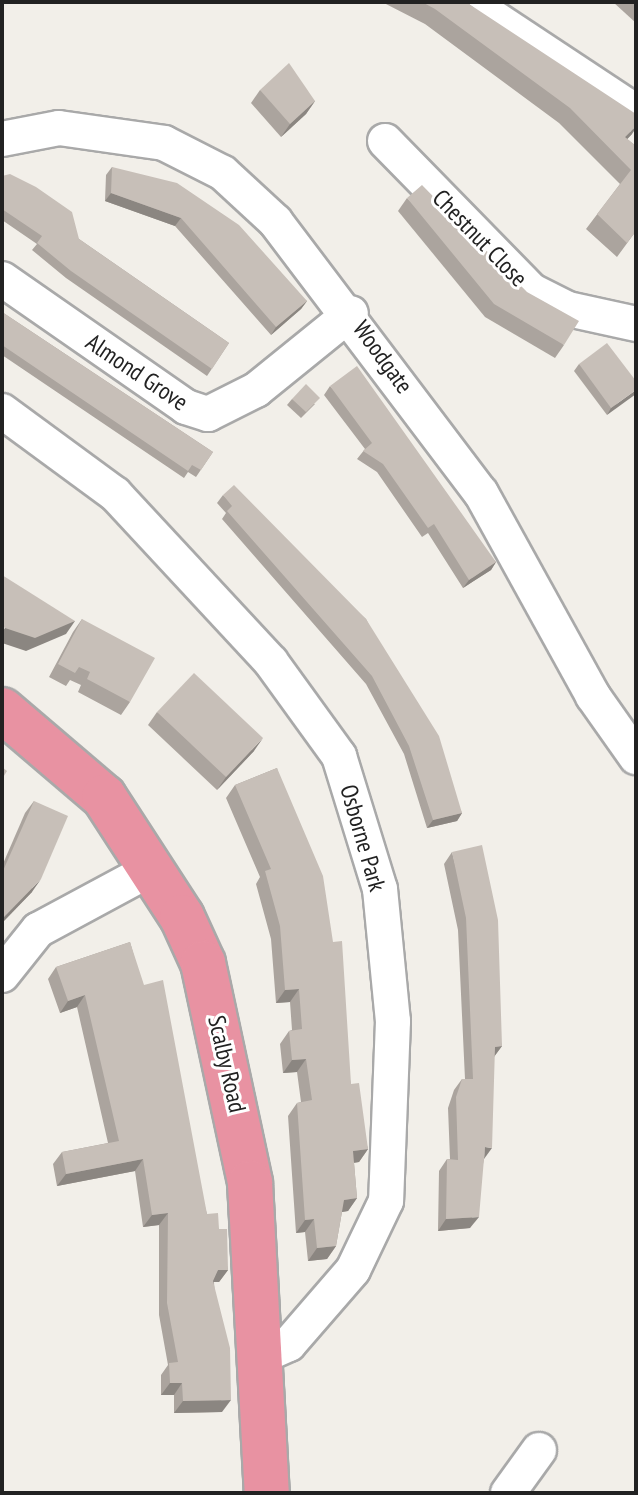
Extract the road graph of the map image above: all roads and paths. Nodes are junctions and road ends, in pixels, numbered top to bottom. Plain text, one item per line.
1 (470, 2) edge
2 (636, 112) edge
3 (2, 139) edge
4 (385, 141) dead end
5 (2, 279) edge
6 (351, 313) junction
7 (636, 324) edge
8 (2, 411) edge
9 (2, 710) edge
10 (636, 757) edge
11 (153, 868) junction
12 (2, 975) edge
13 (262, 1356) junction
14 (539, 1450) dead end
15 (267, 1493) edge
16 (508, 1493) edge

1 - 2 street
3 - 6 street, Woodgate
4 - 7 street, Chestnut Close
5 - 6 street, Almond Grove
6 - 10 street, Woodgate
8 - 13 street, Osborne Park
9 - 11 highway, Scalby Road
11 - 12 street
11 - 13 highway, Scalby Road
13 - 15 highway, Scalby Road
14 - 16 street

